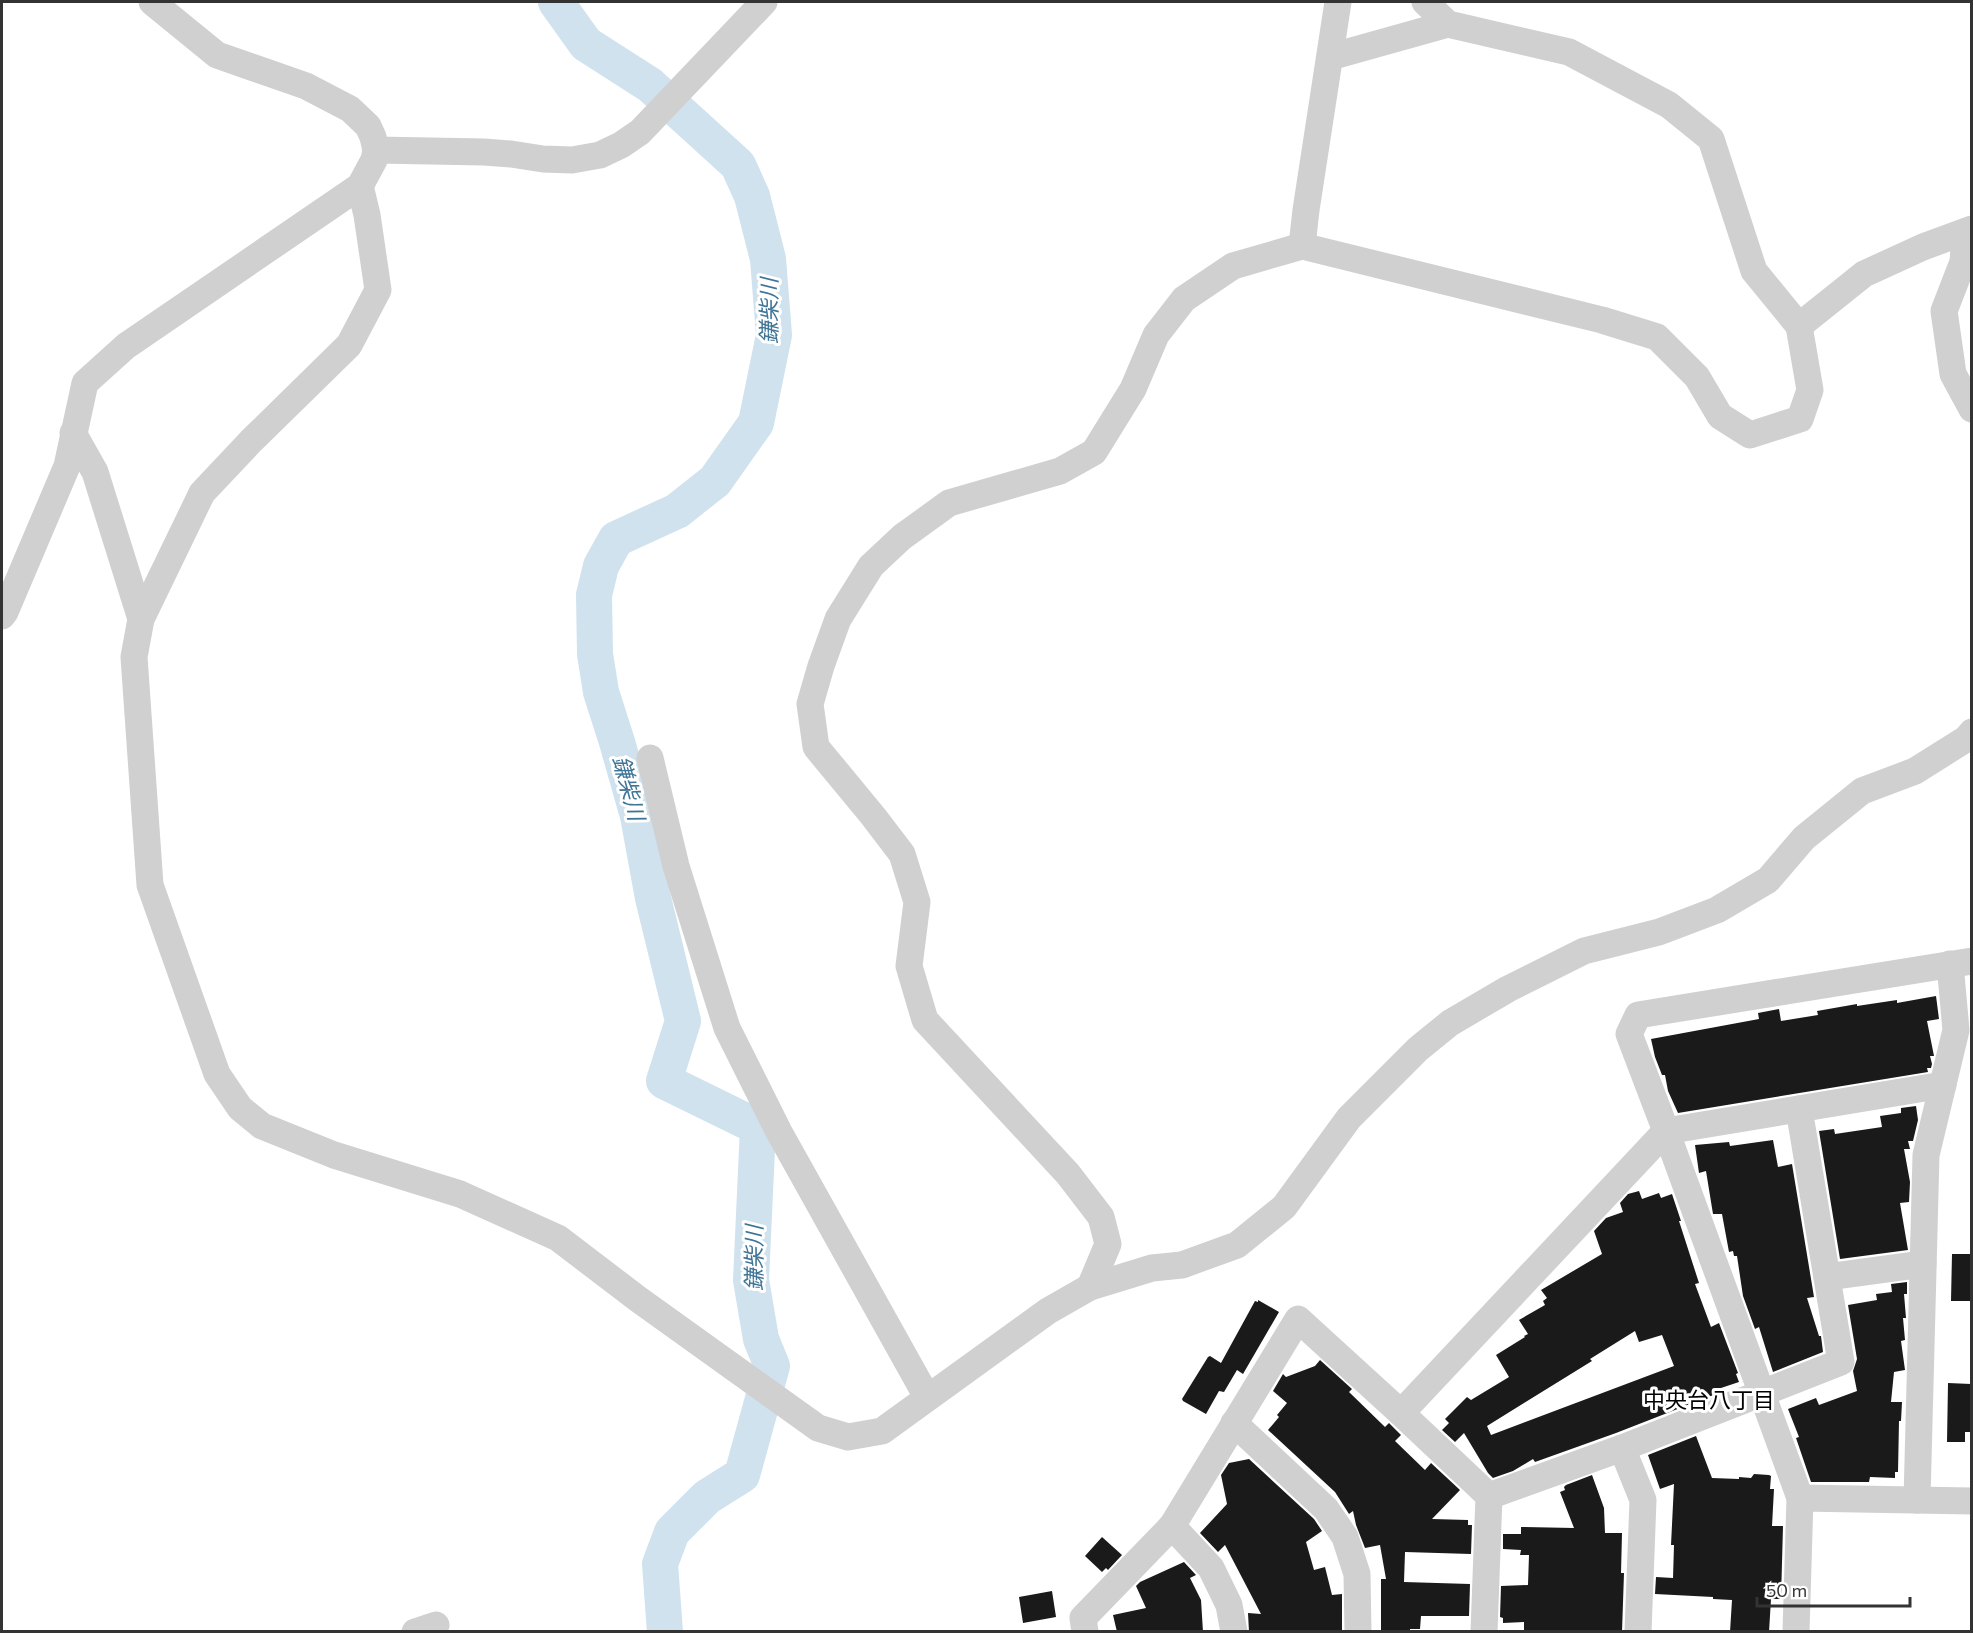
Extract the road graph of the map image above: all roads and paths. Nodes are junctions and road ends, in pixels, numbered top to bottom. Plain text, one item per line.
1 (152, 2) edge
2 (764, 2) edge
3 (1338, 2) edge
4 (1425, 2) edge
5 (1448, 24) junction
6 (1330, 57) junction
7 (376, 150) junction
8 (360, 186) junction
9 (1968, 231) edge
10 (1302, 246) junction
11 (1799, 326) junction
12 (1971, 409) edge
13 (73, 433) junction
14 (2, 616) edge
15 (141, 620) junction
16 (1971, 732) edge
17 (650, 758) dead end
18 (1961, 963) edge
19 (1943, 1085) junction
20 (1799, 1109) junction
21 (1666, 1131) junction
22 (1923, 1264) junction
23 (1827, 1277) junction
24 (1090, 1287) junction
25 (1762, 1393) junction
26 (927, 1396) junction
27 (1401, 1413) junction
28 (1234, 1423) junction
29 (1622, 1448) junction
30 (1489, 1496) junction
31 (1800, 1498) junction
32 (1917, 1500) junction
33 (1971, 1501) edge
34 (1172, 1526) junction
35 (1084, 1625) edge
36 (1234, 1632) edge
37 (1358, 1632) edge
38 (1484, 1632) edge
39 (1638, 1632) edge
40 (1796, 1632) edge

1 - 7 street
2 - 7 street
3 - 6 street
4 - 5 street
5 - 6 street
5 - 11 street
6 - 10 street
7 - 8 street
8 - 13 street
8 - 15 street
9 - 11 street
9 - 12 street
10 - 11 street
10 - 24 street
13 - 14 street
13 - 15 street
15 - 26 street
16 - 24 street
17 - 26 street
18 - 19 street
18 - 21 street
19 - 20 street
19 - 22 street
20 - 21 street
20 - 23 street
21 - 25 street
21 - 27 street
22 - 23 street
22 - 32 street
23 - 25 street
24 - 26 street
25 - 29 street
25 - 31 street
27 - 28 street
27 - 30 street
28 - 34 street
28 - 37 street
29 - 30 street
29 - 39 street
30 - 38 street
31 - 32 street
31 - 40 street
32 - 33 street
34 - 35 street
34 - 36 street

